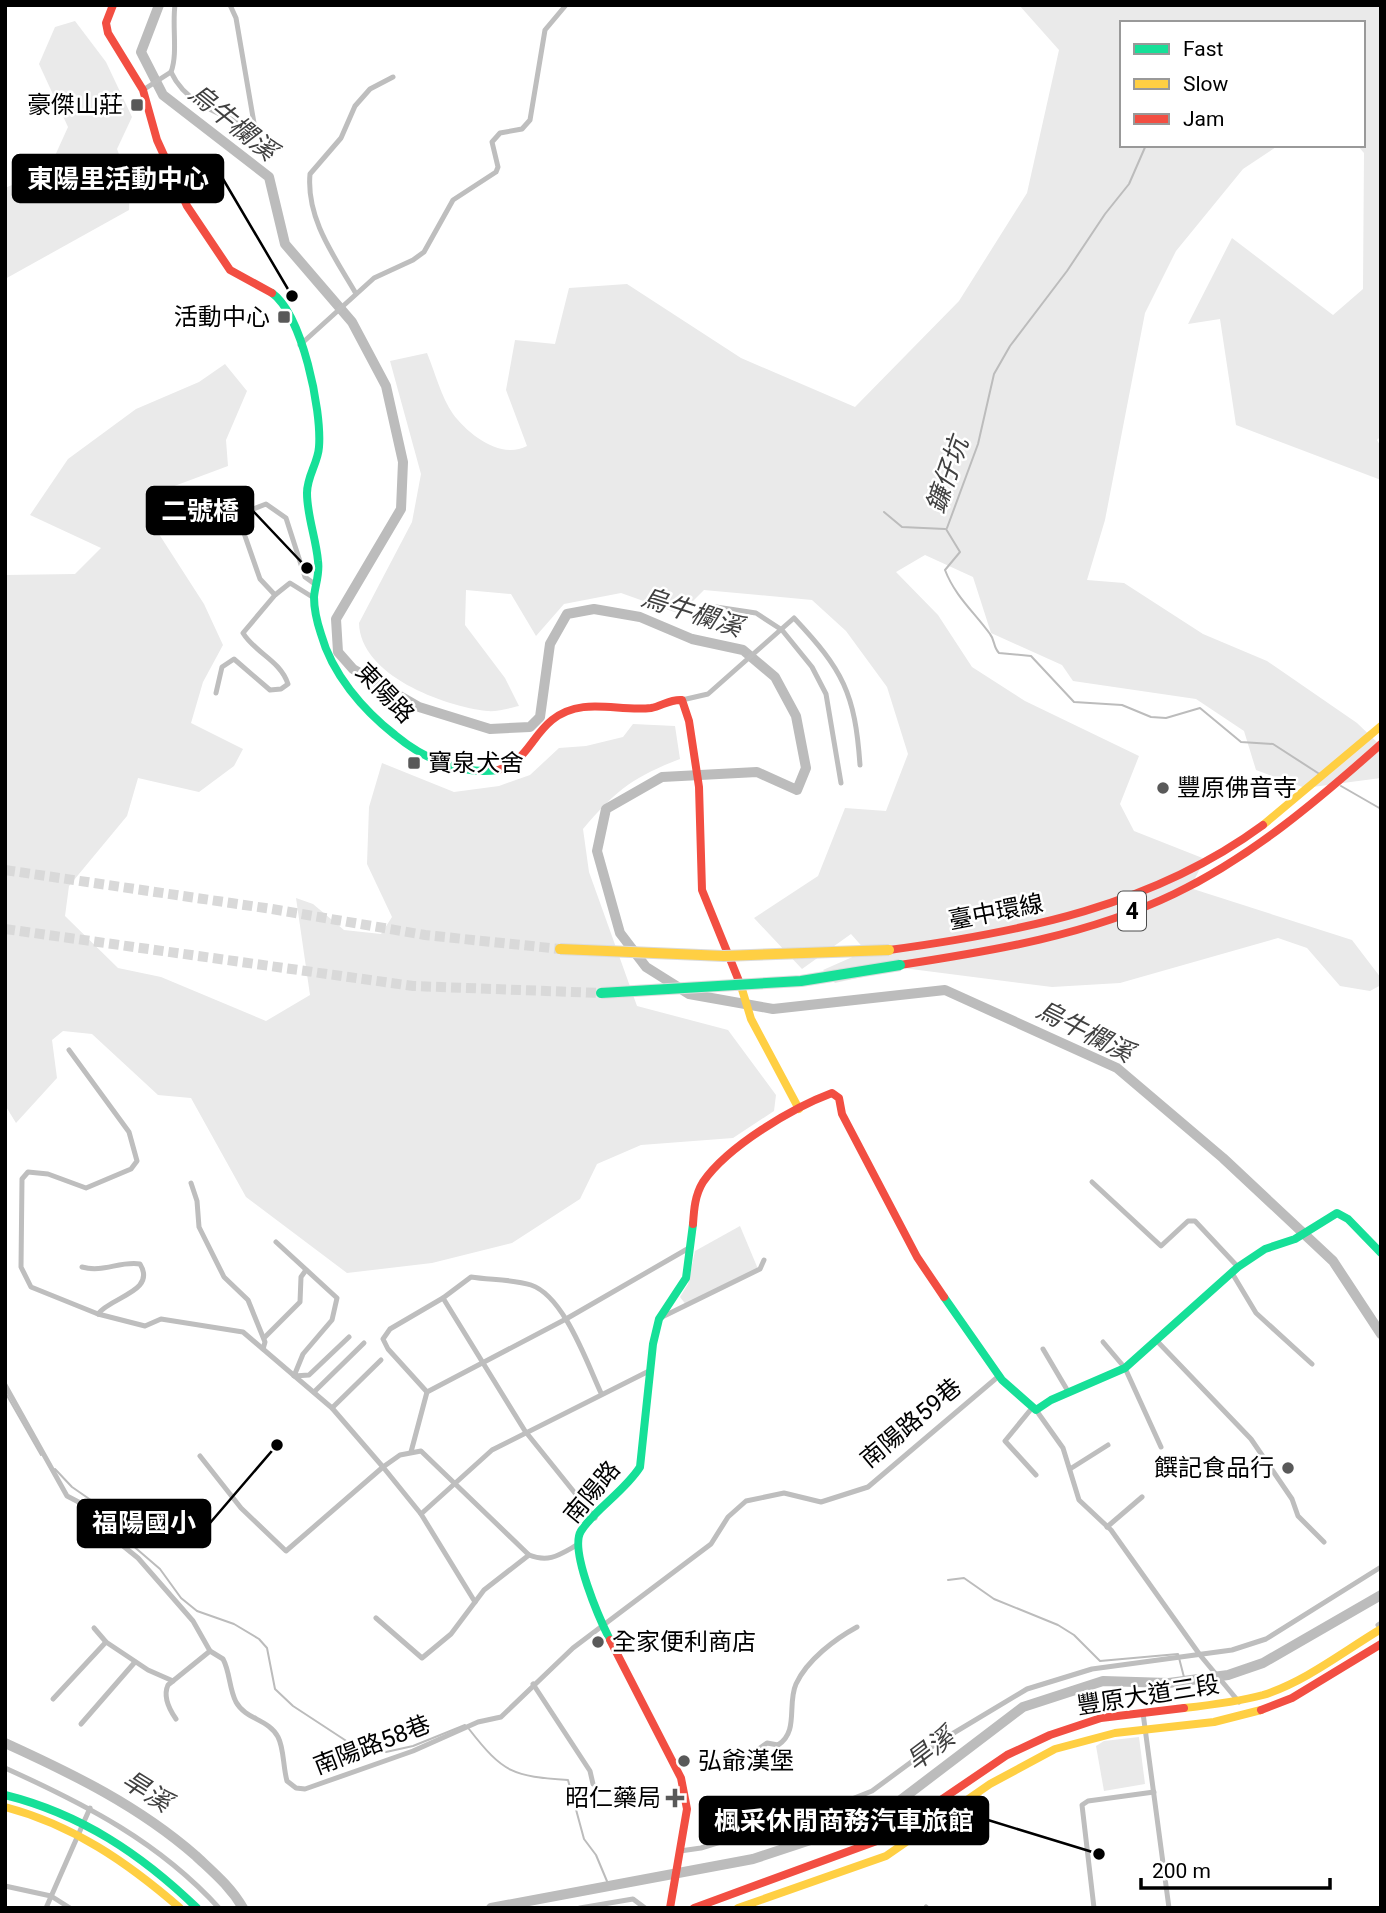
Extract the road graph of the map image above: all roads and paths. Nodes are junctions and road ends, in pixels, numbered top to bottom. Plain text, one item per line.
1 (113, 5) edge
2 (175, 5) edge
3 (230, 5) edge
4 (566, 5) edge
5 (171, 72) junction
6 (393, 76) dead end
7 (143, 90) junction
8 (355, 292) junction
9 (300, 345) junction
10 (205, 490) dead end
11 (239, 516) junction
12 (229, 519) junction
13 (210, 526) dead end
14 (316, 585) junction
15 (275, 595) junction
16 (314, 598) junction
17 (716, 607) dead end
18 (782, 630) junction
19 (216, 693) dead end
20 (682, 700) junction
21 (1381, 726) edge
22 (1381, 744) edge
23 (860, 765) dead end
24 (841, 783) dead end
25 (561, 949) tunnel mouth
26 (601, 993) tunnel mouth
27 (69, 1050) dead end
28 (799, 1109) junction
29 (1092, 1182) dead end
30 (191, 1183) dead end
31 (276, 1242) dead end
32 (691, 1247) junction
33 (1381, 1254) edge
34 (764, 1260) dead end
35 (82, 1267) dead end
36 (306, 1270) junction
37 (1235, 1270) junction
38 (443, 1298) junction
39 (98, 1314) junction
40 (566, 1319) junction
41 (659, 1319) junction
42 (349, 1337) dead end
43 (264, 1338) junction
44 (1156, 1340) junction
45 (1103, 1342) dead end
46 (364, 1343) dead end
47 (263, 1349) junction
48 (1043, 1349) dead end
49 (381, 1360) dead end
50 (483, 1363) junction
51 (1312, 1364) dead end
52 (1125, 1368) junction
53 (649, 1371) junction
54 (1000, 1375) junction
55 (295, 1376) junction
56 (5, 1385) edge
57 (314, 1392) junction
58 (427, 1392) junction
59 (601, 1393) junction
60 (1069, 1393) junction
61 (332, 1408) junction
62 (1034, 1409) junction
63 (525, 1431) junction
64 (1108, 1445) dead end
65 (1161, 1447) dead end
66 (411, 1452) junction
67 (200, 1456) dead end
68 (383, 1467) junction
69 (1070, 1469) junction
70 (1036, 1475) dead end
71 (454, 1484) junction
72 (1142, 1497) dead end
73 (421, 1514) junction
74 (595, 1518) junction
75 (1107, 1527) junction
76 (1324, 1542) dead end
77 (577, 1545) junction
78 (529, 1555) junction
79 (1381, 1567) edge
80 (475, 1602) junction
81 (376, 1618) dead end
82 (602, 1625) junction
83 (1380, 1626) edge
84 (856, 1627) dead end
85 (94, 1628) dead end
86 (106, 1642) junction
87 (1381, 1644) edge
88 (210, 1651) junction
89 (1202, 1657) junction
90 (135, 1662) junction
91 (173, 1681) junction
92 (533, 1684) junction
93 (1236, 1698) junction
94 (53, 1699) dead end
95 (1143, 1713) junction
96 (176, 1719) dead end
97 (81, 1724) dead end
98 (1146, 1727) junction
99 (755, 1751) dead end
100 (5, 1768) edge
101 (593, 1784) dead end
102 (1154, 1792) junction
103 (5, 1795) edge
104 (5, 1807) edge
105 (90, 1808) junction
106 (83, 1823) junction
107 (78, 1834) junction
108 (680, 1853) junction
109 (5, 1886) edge
110 (51, 1896) junction
111 (671, 1903) edge
112 (46, 1908) edge
113 (70, 1908) edge
114 (180, 1908) edge
115 (198, 1908) edge
116 (219, 1908) edge
117 (580, 1908) edge
118 (645, 1908) edge
119 (694, 1908) edge
120 (738, 1908) edge
121 (1094, 1908) edge
122 (1169, 1908) edge

1 - 7 main road, 東陽路
2 - 5 street
3 - 5 street
4 - 8 street
5 - 7 street
6 - 8 street
7 - 9 main road, 東陽路
8 - 9 street
9 - 14 main road, 東陽路
10 - 12 street
11 - 12 street
11 - 14 street
11 - 15 street
12 - 13 street
14 - 16 main road, 東陽路
15 - 16 street
15 - 19 street
16 - 20 main road, 東陽路
17 - 18 street
18 - 20 street
18 - 23 street
18 - 24 street
20 - 28 main road
21 - 25 main road, 臺中環線 / 4, bridge
22 - 26 main road, 臺中環線 / 4, bridge
27 - 39 street
28 - 32 main road, 南陽路
28 - 54 main road, 南陽路
29 - 37 street
30 - 43 street
31 - 36 street
32 - 40 street
32 - 41 main road, 南陽路
33 - 37 main road
34 - 41 street
35 - 39 street
36 - 43 street
36 - 55 street
37 - 44 main road
37 - 51 street
38 - 40 street
38 - 50 street
38 - 58 street
39 - 47 street
40 - 50 street
40 - 59 street
41 - 53 main road, 南陽路
42 - 55 street
43 - 47 street
44 - 52 main road
44 - 76 street
45 - 52 street
46 - 57 street
47 - 55 street
48 - 60 street
49 - 61 street
50 - 58 street
50 - 63 street
52 - 60 main road
52 - 65 street
53 - 59 street
53 - 74 main road, 南陽路
54 - 62 main road
54 - 82 street, 南陽路59巷
55 - 57 street
56 - 88 street, 南陽路58巷
57 - 61 street
58 - 66 street
59 - 63 street
60 - 62 main road
61 - 68 street
62 - 69 street
62 - 70 street
63 - 71 street
63 - 74 street
64 - 69 street
66 - 68 street
66 - 71 street
67 - 68 street
68 - 73 street
69 - 75 street
71 - 73 street
71 - 78 street
72 - 75 street
73 - 80 street
74 - 77 main road, 南陽路
75 - 89 street
77 - 78 street
77 - 82 main road, 南陽路
78 - 80 street
79 - 89 street
80 - 81 street
82 - 92 street, 南陽路58巷
82 - 108 main road, 南陽路
83 - 93 main road, 豐原大道三段
84 - 99 street
85 - 86 street
86 - 90 street
86 - 94 street
87 - 98 main road, 豐原大道三段
88 - 91 street
88 - 92 street, 南陽路58巷
89 - 93 street
89 - 108 street
90 - 91 street
90 - 97 street
91 - 96 street
92 - 101 street
93 - 95 main road, 豐原大道三段
95 - 98 street
95 - 119 main road, 豐原大道三段
98 - 102 street
98 - 120 main road, 豐原大道三段
100 - 105 street
102 - 121 street
102 - 122 street
103 - 106 main road
104 - 107 main road
105 - 106 street
105 - 116 street
106 - 107 street
106 - 115 main road
107 - 110 street
107 - 114 main road
108 - 111 main road, 南陽路
109 - 110 street
110 - 112 street
110 - 113 street
117 - 118 street

